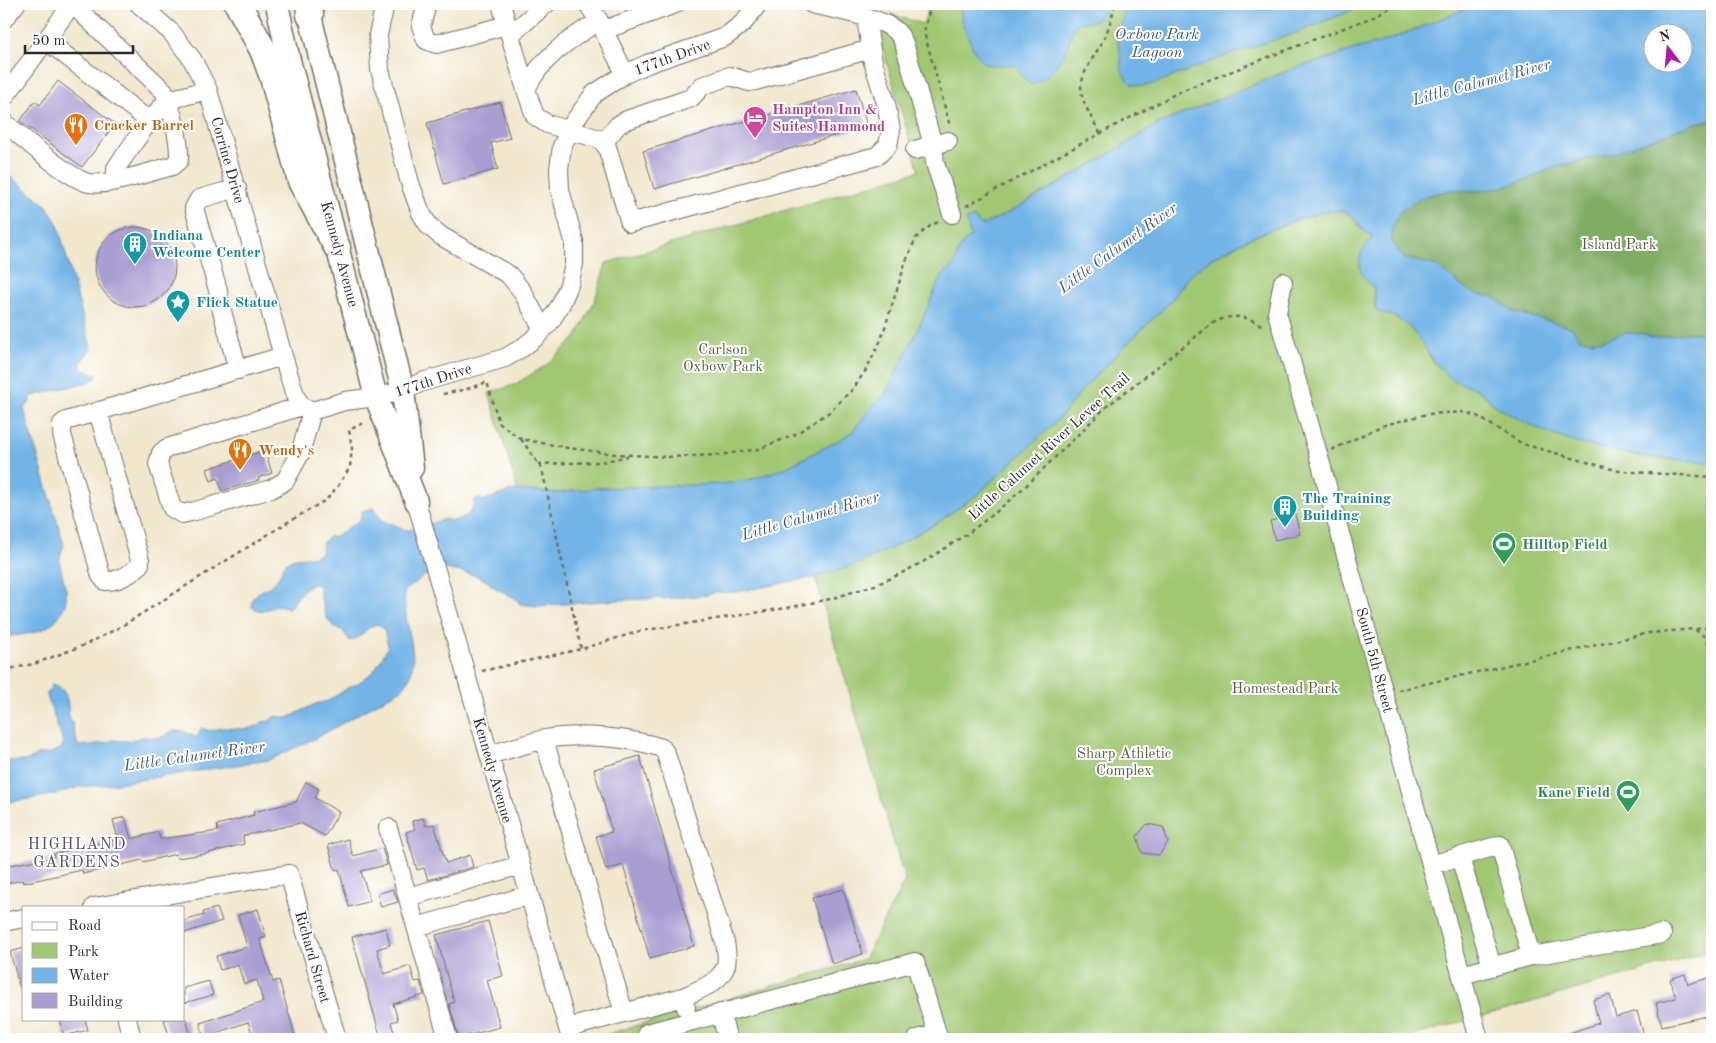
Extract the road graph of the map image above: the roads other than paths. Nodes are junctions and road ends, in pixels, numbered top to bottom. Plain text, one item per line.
1 (16, 4) edge
2 (72, 4) edge
3 (139, 4) edge
4 (277, 4) edge
5 (385, 4) edge
6 (427, 4) edge
7 (501, 4) edge
8 (546, 4) edge
9 (588, 4) edge
10 (672, 4) edge
11 (758, 4) edge
12 (814, 4) edge
13 (309, 7) edge
14 (239, 9) edge
15 (866, 18) junction
16 (4, 19) edge
17 (602, 26) junction
18 (508, 30) junction
19 (46, 40) junction
20 (871, 49) junction
21 (625, 74) junction
22 (208, 90) junction
23 (526, 90) junction
24 (4, 98) edge
25 (168, 100) junction
26 (4, 122) edge
27 (149, 122) junction
28 (569, 131) junction
29 (604, 142) junction
30 (941, 143) junction
31 (915, 150) dead end
32 (116, 181) junction
33 (237, 188) junction
34 (952, 214) road end
35 (337, 247) junction
36 (1283, 282) dead end
37 (543, 330) junction
38 (283, 356) junction
39 (238, 370) junction
40 (403, 391) junction
41 (376, 397) junction
42 (307, 409) junction
43 (98, 411) junction
44 (416, 500) junction
45 (544, 739) junction
46 (489, 755) junction
47 (388, 828) dead end
48 (1460, 857) junction
49 (521, 865) junction
50 (1431, 865) junction
51 (529, 895) junction
52 (408, 897) junction
53 (100, 906) edge
54 (22, 918) edge
55 (4, 922) edge
56 (416, 927) junction
57 (1662, 934) dead end
58 (1531, 956) junction
59 (1492, 967) junction
60 (1462, 975) junction
61 (683, 997) junction
62 (624, 1013) junction
63 (720, 1013) junction
64 (127, 1020) edge
65 (690, 1021) junction
66 (569, 1033) edge
67 (132, 1039) edge
68 (336, 1039) edge
69 (448, 1039) edge
70 (648, 1039) edge
71 (728, 1039) edge
72 (917, 1039) edge
73 (1479, 1039) edge

1 - 16 street
2 - 19 street
2 - 25 street
3 - 22 street, Corrine Drive
4 - 35 main road, Kennedy Avenue
5 - 37 street
6 - 18 street
7 - 18 street
8 - 18 street
9 - 17 street
10 - 17 street
11 - 21 street, 177th Drive
12 - 15 street
13 - 40 main road, Kennedy Avenue
14 - 35 highway
15 - 20 street
15 - 30 street
17 - 21 street
17 - 23 street
18 - 23 street
19 - 24 street
19 - 27 street
20 - 29 street
20 - 29 street
21 - 28 street, 177th Drive
22 - 25 street
22 - 33 street, Corrine Drive
23 - 28 street
25 - 27 street
25 - 32 street
26 - 32 street
27 - 32 street
28 - 29 street
28 - 37 street, 177th Drive
30 - 31 street
30 - 34 street
33 - 38 street, Corrine Drive
33 - 39 street
35 - 41 main road, Kennedy Avenue
36 - 50 street, South 5th Street
37 - 40 street, 177th Drive
38 - 39 street
38 - 42 street, Corrine Drive
39 - 43 street
40 - 41 street, 177th Drive
40 - 44 main road, Kennedy Avenue
41 - 42 street
41 - 44 main road, Kennedy Avenue
42 - 42 street
43 - 43 street
44 - 46 street, Kennedy Avenue
45 - 46 street
45 - 61 street
45 - 62 street
46 - 49 street, Kennedy Avenue
47 - 52 street
48 - 50 street
48 - 58 street
48 - 59 street
49 - 51 street, Kennedy Avenue
49 - 52 street
50 - 60 street, South 5th Street
51 - 56 street
51 - 66 street, Kennedy Avenue
52 - 56 street
53 - 68 street, Richard Street
54 - 55 street
56 - 69 street
57 - 58 street
58 - 59 street
59 - 60 street
60 - 73 street, South 5th Street
61 - 62 street
61 - 65 street
62 - 66 street
63 - 65 street
63 - 71 street
63 - 72 street
64 - 67 street
65 - 70 street

